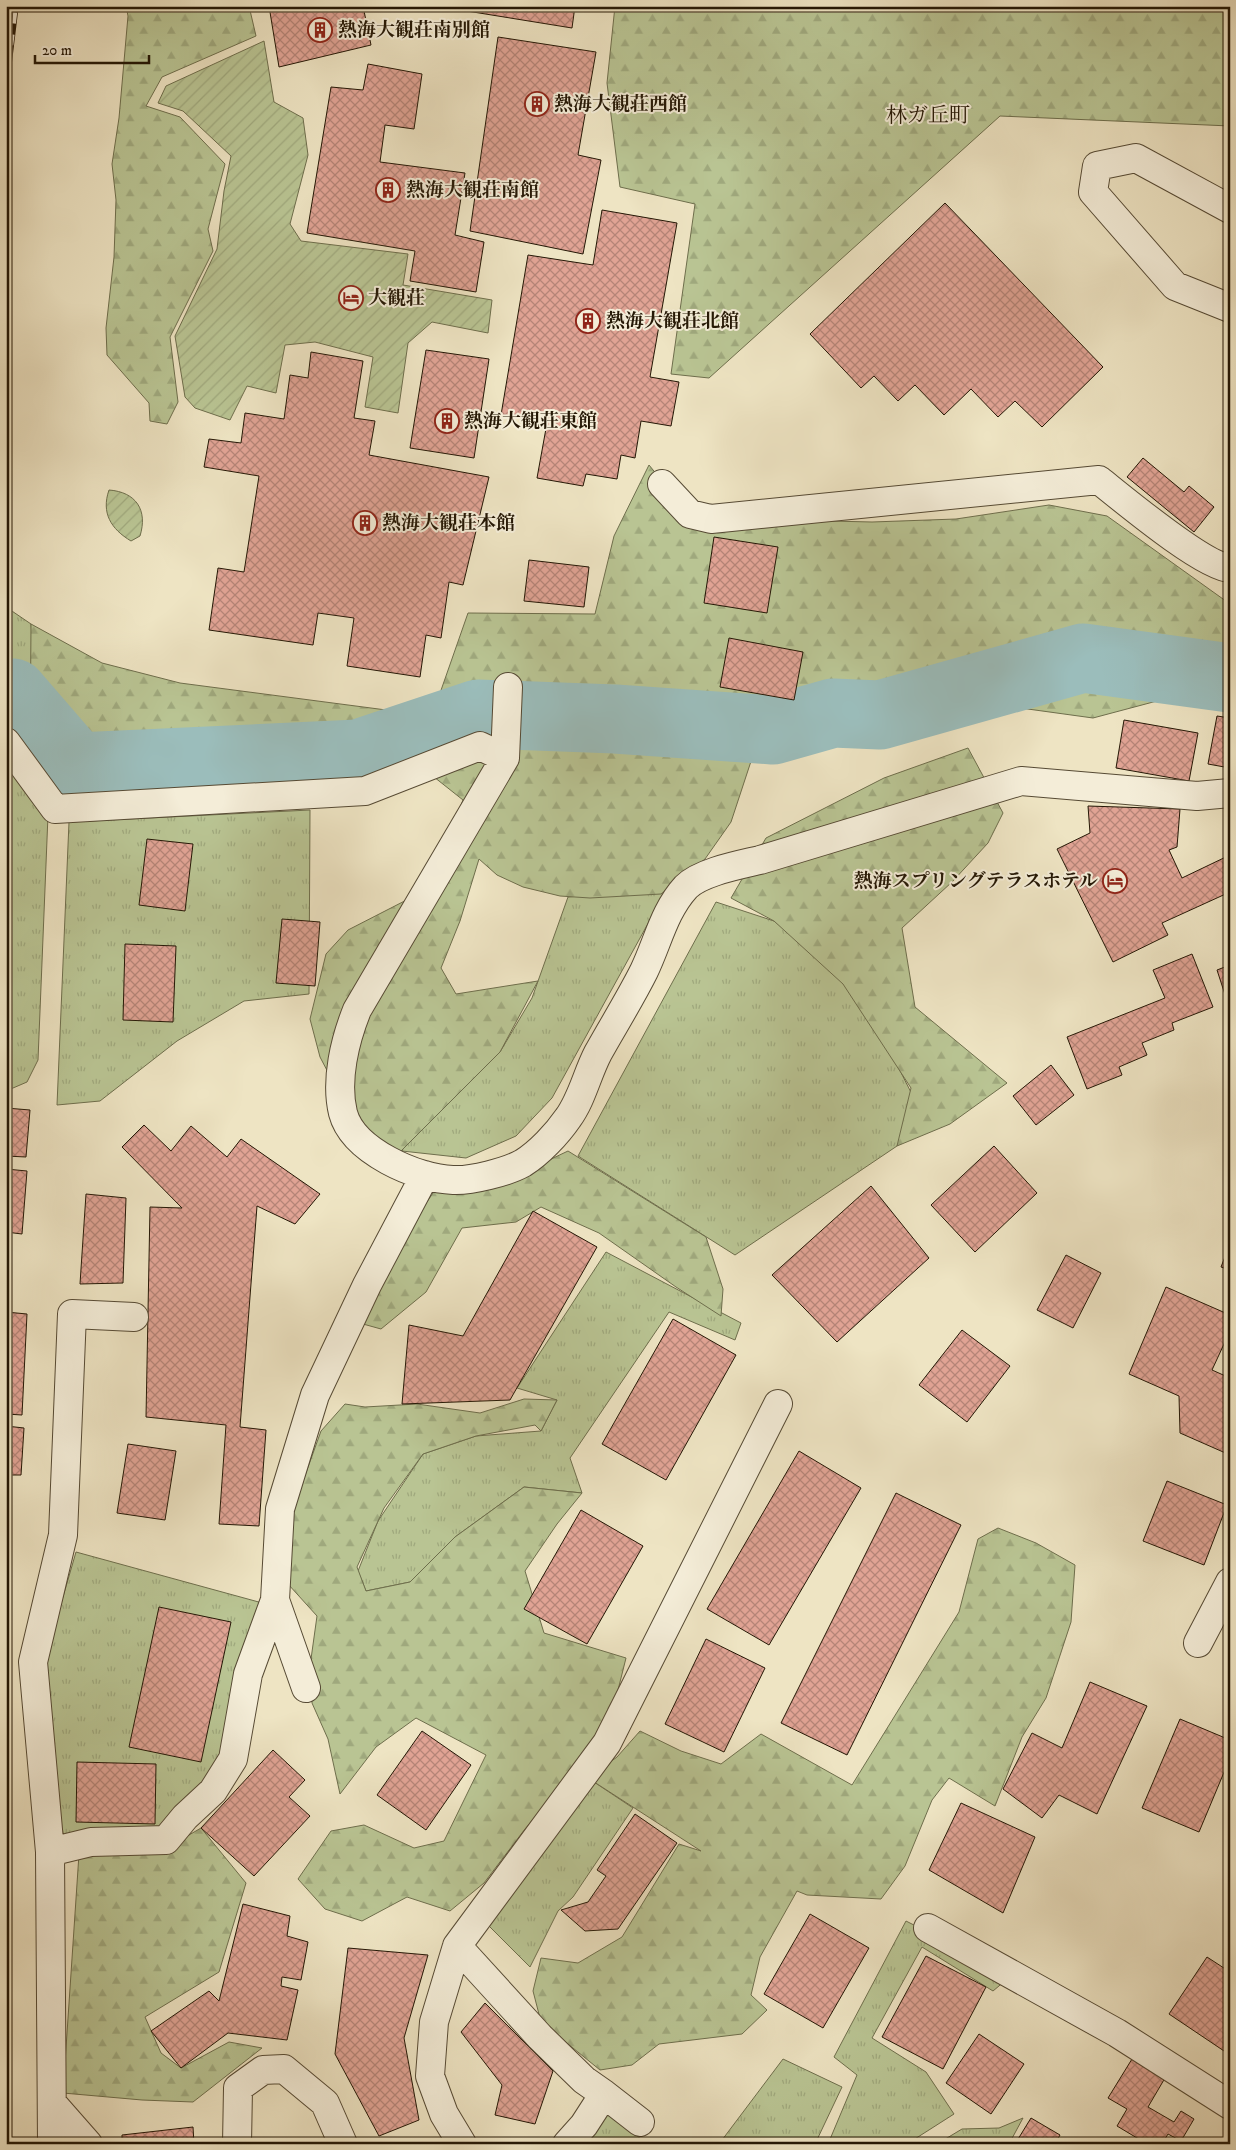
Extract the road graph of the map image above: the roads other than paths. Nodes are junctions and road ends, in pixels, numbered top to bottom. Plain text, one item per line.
1 (1230, 209) edge
2 (1230, 308) edge
3 (662, 484) dead end
4 (1230, 568) edge
5 (508, 686) dead end
6 (6, 742) edge
7 (505, 758) junction
8 (1230, 793) edge
9 (425, 1174) junction
10 (134, 1316) dead end
11 (778, 1404) dead end
12 (1230, 1582) edge
13 (275, 1600) junction
14 (1198, 1643) dead end
15 (306, 1688) dead end
16 (50, 1852) junction
17 (928, 1928) dead end
18 (457, 1946) junction
19 (604, 2094) junction
20 (52, 2103) junction
21 (1230, 2105) edge
22 (640, 2122) dead end
23 (52, 2144) edge
24 (88, 2144) edge
25 (237, 2144) edge
26 (343, 2144) edge
27 (462, 2144) edge
28 (567, 2144) edge

1 - 2 street
3 - 4 street
5 - 7 street
6 - 7 street
7 - 9 street
8 - 9 street
9 - 13 street
10 - 16 street
11 - 18 street
12 - 14 street
13 - 15 street
13 - 16 street
16 - 20 street
17 - 21 street
18 - 19 street
18 - 27 street
19 - 22 street
19 - 28 street
20 - 23 street
20 - 24 street
25 - 26 street

